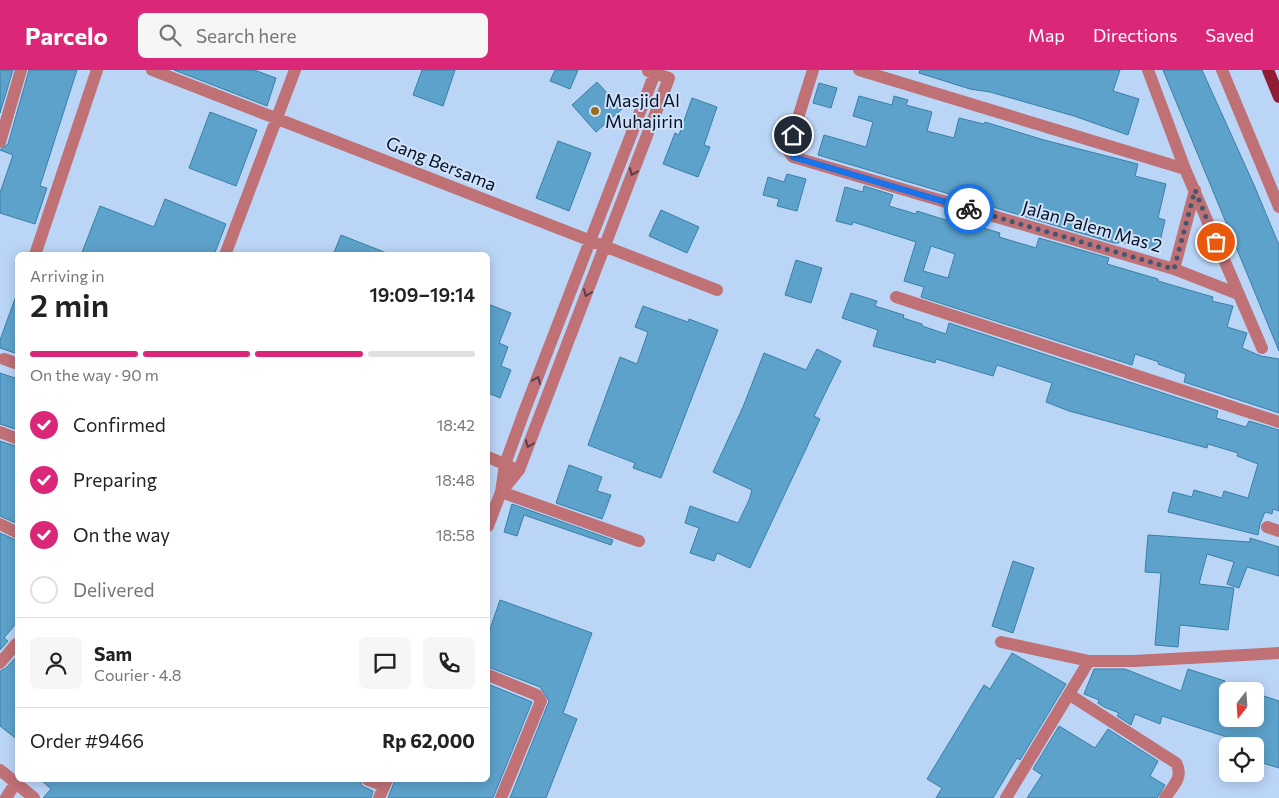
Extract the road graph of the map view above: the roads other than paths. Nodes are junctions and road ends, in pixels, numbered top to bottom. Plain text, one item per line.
1 (21, 70) edge
2 (97, 70) edge
3 (152, 70) edge
4 (295, 70) edge
5 (813, 70) edge
6 (859, 70) edge
7 (1148, 70) edge
8 (1222, 70) edge
9 (1268, 70) edge
10 (651, 71) edge
11 (1279, 97) edge
12 (277, 117) junction
13 (1, 135) edge
14 (627, 146) junction
15 (641, 151) junction
16 (1185, 169) junction
17 (1195, 190) junction
18 (1279, 207) edge
19 (589, 241) junction
20 (604, 247) junction
21 (36, 252) edge
22 (227, 252) edge
23 (1174, 269) junction
24 (717, 290) dead end
25 (1238, 294) junction
26 (896, 297) dead end
27 (558, 328) junction
28 (572, 333) junction
29 (1262, 348) dead end
30 (4, 359) dead end
31 (15, 363) edge
32 (524, 412) junction
33 (539, 418) junction
34 (1279, 422) edge
35 (0, 432) edge
36 (15, 437) edge
37 (490, 458) edge
38 (505, 464) junction
39 (519, 470) junction
40 (501, 492) junction
41 (490, 521) edge
42 (0, 524) edge
43 (15, 532) edge
44 (639, 541) dead end
45 (1001, 642) dead end
46 (15, 645) edge
47 (1279, 653) edge
48 (1089, 661) junction
49 (0, 663) edge
50 (490, 676) edge
51 (1070, 695) junction
52 (0, 770) edge
53 (15, 779) edge
54 (15, 782) edge
55 (18, 782) edge
56 (372, 782) edge
57 (383, 788) edge
58 (6, 798) edge
59 (34, 798) edge
60 (501, 798) edge
61 (1006, 798) edge
62 (1166, 798) edge

1 - 13 street
2 - 21 street
3 - 12 street, Gang Bersama
4 - 12 street
5 - 23 street, Jalan Palem Mas 2
6 - 16 street
7 - 16 street
8 - 18 street
9 - 11 main road
10 - 14 street
10 - 15 street
12 - 19 street, Gang Bersama
12 - 22 street
14 - 15 street
14 - 19 street
15 -> 20 street
16 - 17 street
17 - 23 street
17 - 25 street
19 - 20 street, Gang Bersama
19 - 27 street
20 - 24 street, Gang Bersama
20 -> 28 street
23 - 25 street, Jalan Palem Mas 2
25 - 29 street
26 - 34 street
27 - 28 street
32 -> 27 street
28 - 33 street
30 - 31 street
32 - 33 street
32 - 38 street
33 -> 39 street
35 - 36 street
37 - 38 street
38 - 39 street
38 - 40 street
39 - 40 street
40 - 41 street
40 - 44 street
42 - 43 street
45 - 48 street
46 - 49 street
47 - 48 street
48 - 51 street
50 - 60 street
51 - 61 street
51 - 62 street
52 - 53 street
54 - 58 street
55 - 59 street
56 - 57 street

